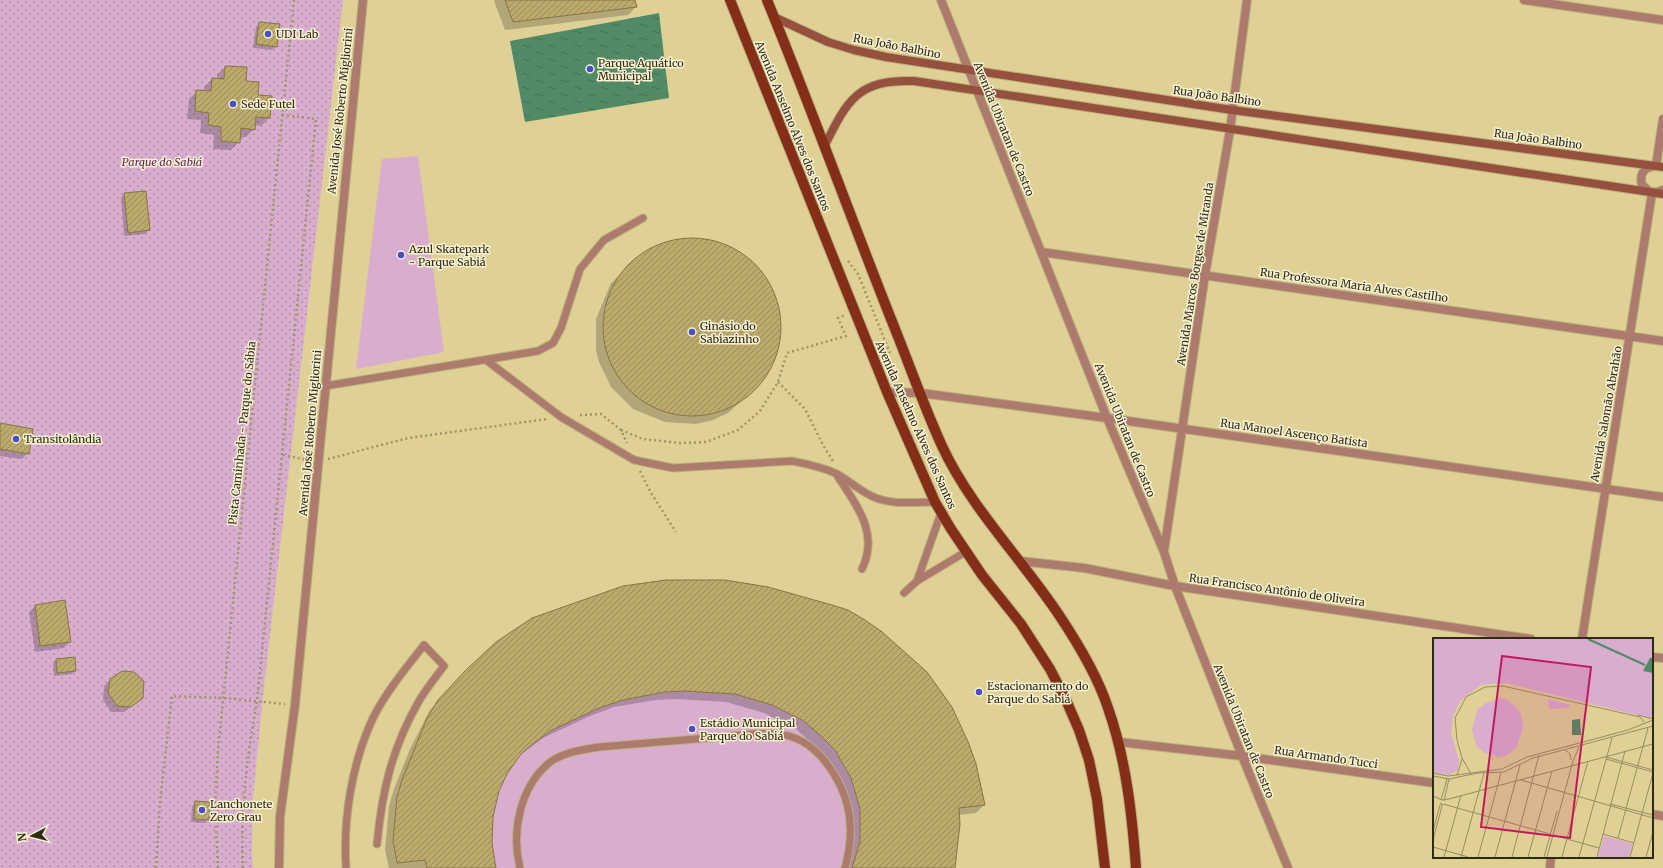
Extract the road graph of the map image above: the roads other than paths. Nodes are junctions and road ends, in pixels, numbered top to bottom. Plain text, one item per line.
1 (363, 0) edge
2 (730, 0) edge
3 (767, 0) edge
4 (940, 0) edge
5 (1246, 0) edge
6 (1524, 0) edge
7 (774, 17) junction
8 (1663, 20) edge
9 (968, 70) junction
10 (976, 90) junction
11 (1232, 110) junction
12 (1663, 119) edge
13 (1230, 130) junction
14 (824, 147) junction
15 (1661, 167) edge
16 (1663, 190) edge
17 (1652, 193) junction
18 (1663, 194) edge
19 (643, 218) dead end
20 (1041, 252) junction
21 (1205, 274) junction
22 (1630, 336) junction
23 (1663, 341) edge
24 (486, 360) junction
25 (325, 386) junction
26 (887, 392) junction
27 (921, 393) junction
28 (1107, 418) junction
29 (1182, 428) junction
30 (836, 474) junction
31 (1605, 488) junction
32 (1663, 497) edge
33 (935, 502) junction
34 (941, 513) junction
35 (967, 551) junction
36 (1164, 552) junction
37 (1020, 561) junction
38 (862, 570) dead end
39 (917, 581) junction
40 (1175, 586) junction
41 (904, 593) dead end
42 (1524, 638) edge
43 (1582, 638) edge
44 (1653, 656) edge
45 (1663, 658) edge
46 (1119, 742) junction
47 (1242, 756) junction
48 (1433, 783) edge
49 (1653, 814) edge
50 (1663, 816) edge
51 (377, 844) dead end
52 (1551, 858) edge
53 (279, 868) edge
54 (346, 868) edge
55 (520, 868) edge
56 (845, 868) edge
57 (1105, 868) edge
58 (1136, 868) edge
59 (1288, 868) edge
60 (1550, 868) edge

1 - 25 street, Avenida José Roberto Migliorini
2 - 26 main road, Avenida Anselmo Alves dos Santos
3 - 7 main road, Avenida Anselmo Alves dos Santos
4 - 9 street, Avenida Ubiratan de Castro
5 - 11 street, Avenida Marcos Borges de Miranda
6 - 8 street
7 - 9 main road, Rua João Balbino
7 - 14 main road, Avenida Anselmo Alves dos Santos
9 - 10 street, Avenida Ubiratan de Castro
9 - 11 main road, Rua João Balbino
10 - 13 main road
10 - 14 main road
10 - 20 street, Avenida Ubiratan de Castro
11 - 13 street, Avenida Marcos Borges de Miranda
11 - 15 main road, Rua João Balbino
12 - 15 street
13 - 17 main road
13 - 21 street, Avenida Marcos Borges de Miranda
14 - 27 main road, Avenida Anselmo Alves dos Santos
15 - 17 street
16 - 17 street
17 - 18 main road
17 - 22 street, Avenida Salomão Abrahão
19 - 24 lane
20 - 21 street, Rua Professora Maria Alves Castilho
20 - 28 street, Avenida Ubiratan de Castro
21 - 22 street, Rua Professora Maria Alves Castilho
21 - 29 street, Avenida Marcos Borges de Miranda
22 - 23 street, Rua Professora Maria Alves Castilho
22 - 31 street, Avenida Salomão Abrahão
24 - 25 lane
24 - 30 lane
25 - 53 street, Avenida José Roberto Migliorini
26 - 27 street, Rua Manoel Ascenço Batista
26 - 33 main road, Avenida Anselmo Alves dos Santos
27 - 28 street, Rua Manoel Ascenço Batista
27 - 37 main road, Avenida Anselmo Alves dos Santos
28 - 29 street, Rua Manoel Ascenço Batista
28 - 36 street, Avenida Ubiratan de Castro
29 - 31 street, Rua Manoel Ascenço Batista
29 - 36 street, Avenida Marcos Borges de Miranda
30 - 33 lane
30 - 38 lane
31 - 32 street, Rua Manoel Ascenço Batista
31 - 43 street, Avenida Salomão Abrahão
33 - 34 main road, Avenida Anselmo Alves dos Santos
34 - 35 main road, Avenida Anselmo Alves dos Santos
34 - 39 lane
35 - 39 lane
35 - 57 main road, Avenida Anselmo Alves dos Santos
36 - 40 street, Avenida Ubiratan de Castro
37 - 40 street, Rua Francisco Antônio de Oliveira
37 - 46 main road, Avenida Anselmo Alves dos Santos
39 - 41 lane
40 - 42 street, Rua Francisco Antônio de Oliveira
40 - 47 street, Avenida Ubiratan de Castro
44 - 45 street
46 - 47 street, Rua Armando Tucci
46 - 58 main road, Avenida Anselmo Alves dos Santos
47 - 48 street, Rua Armando Tucci
47 - 59 street, Avenida Ubiratan de Castro
49 - 50 street
51 - 54 lane
52 - 60 street
55 - 56 lane

